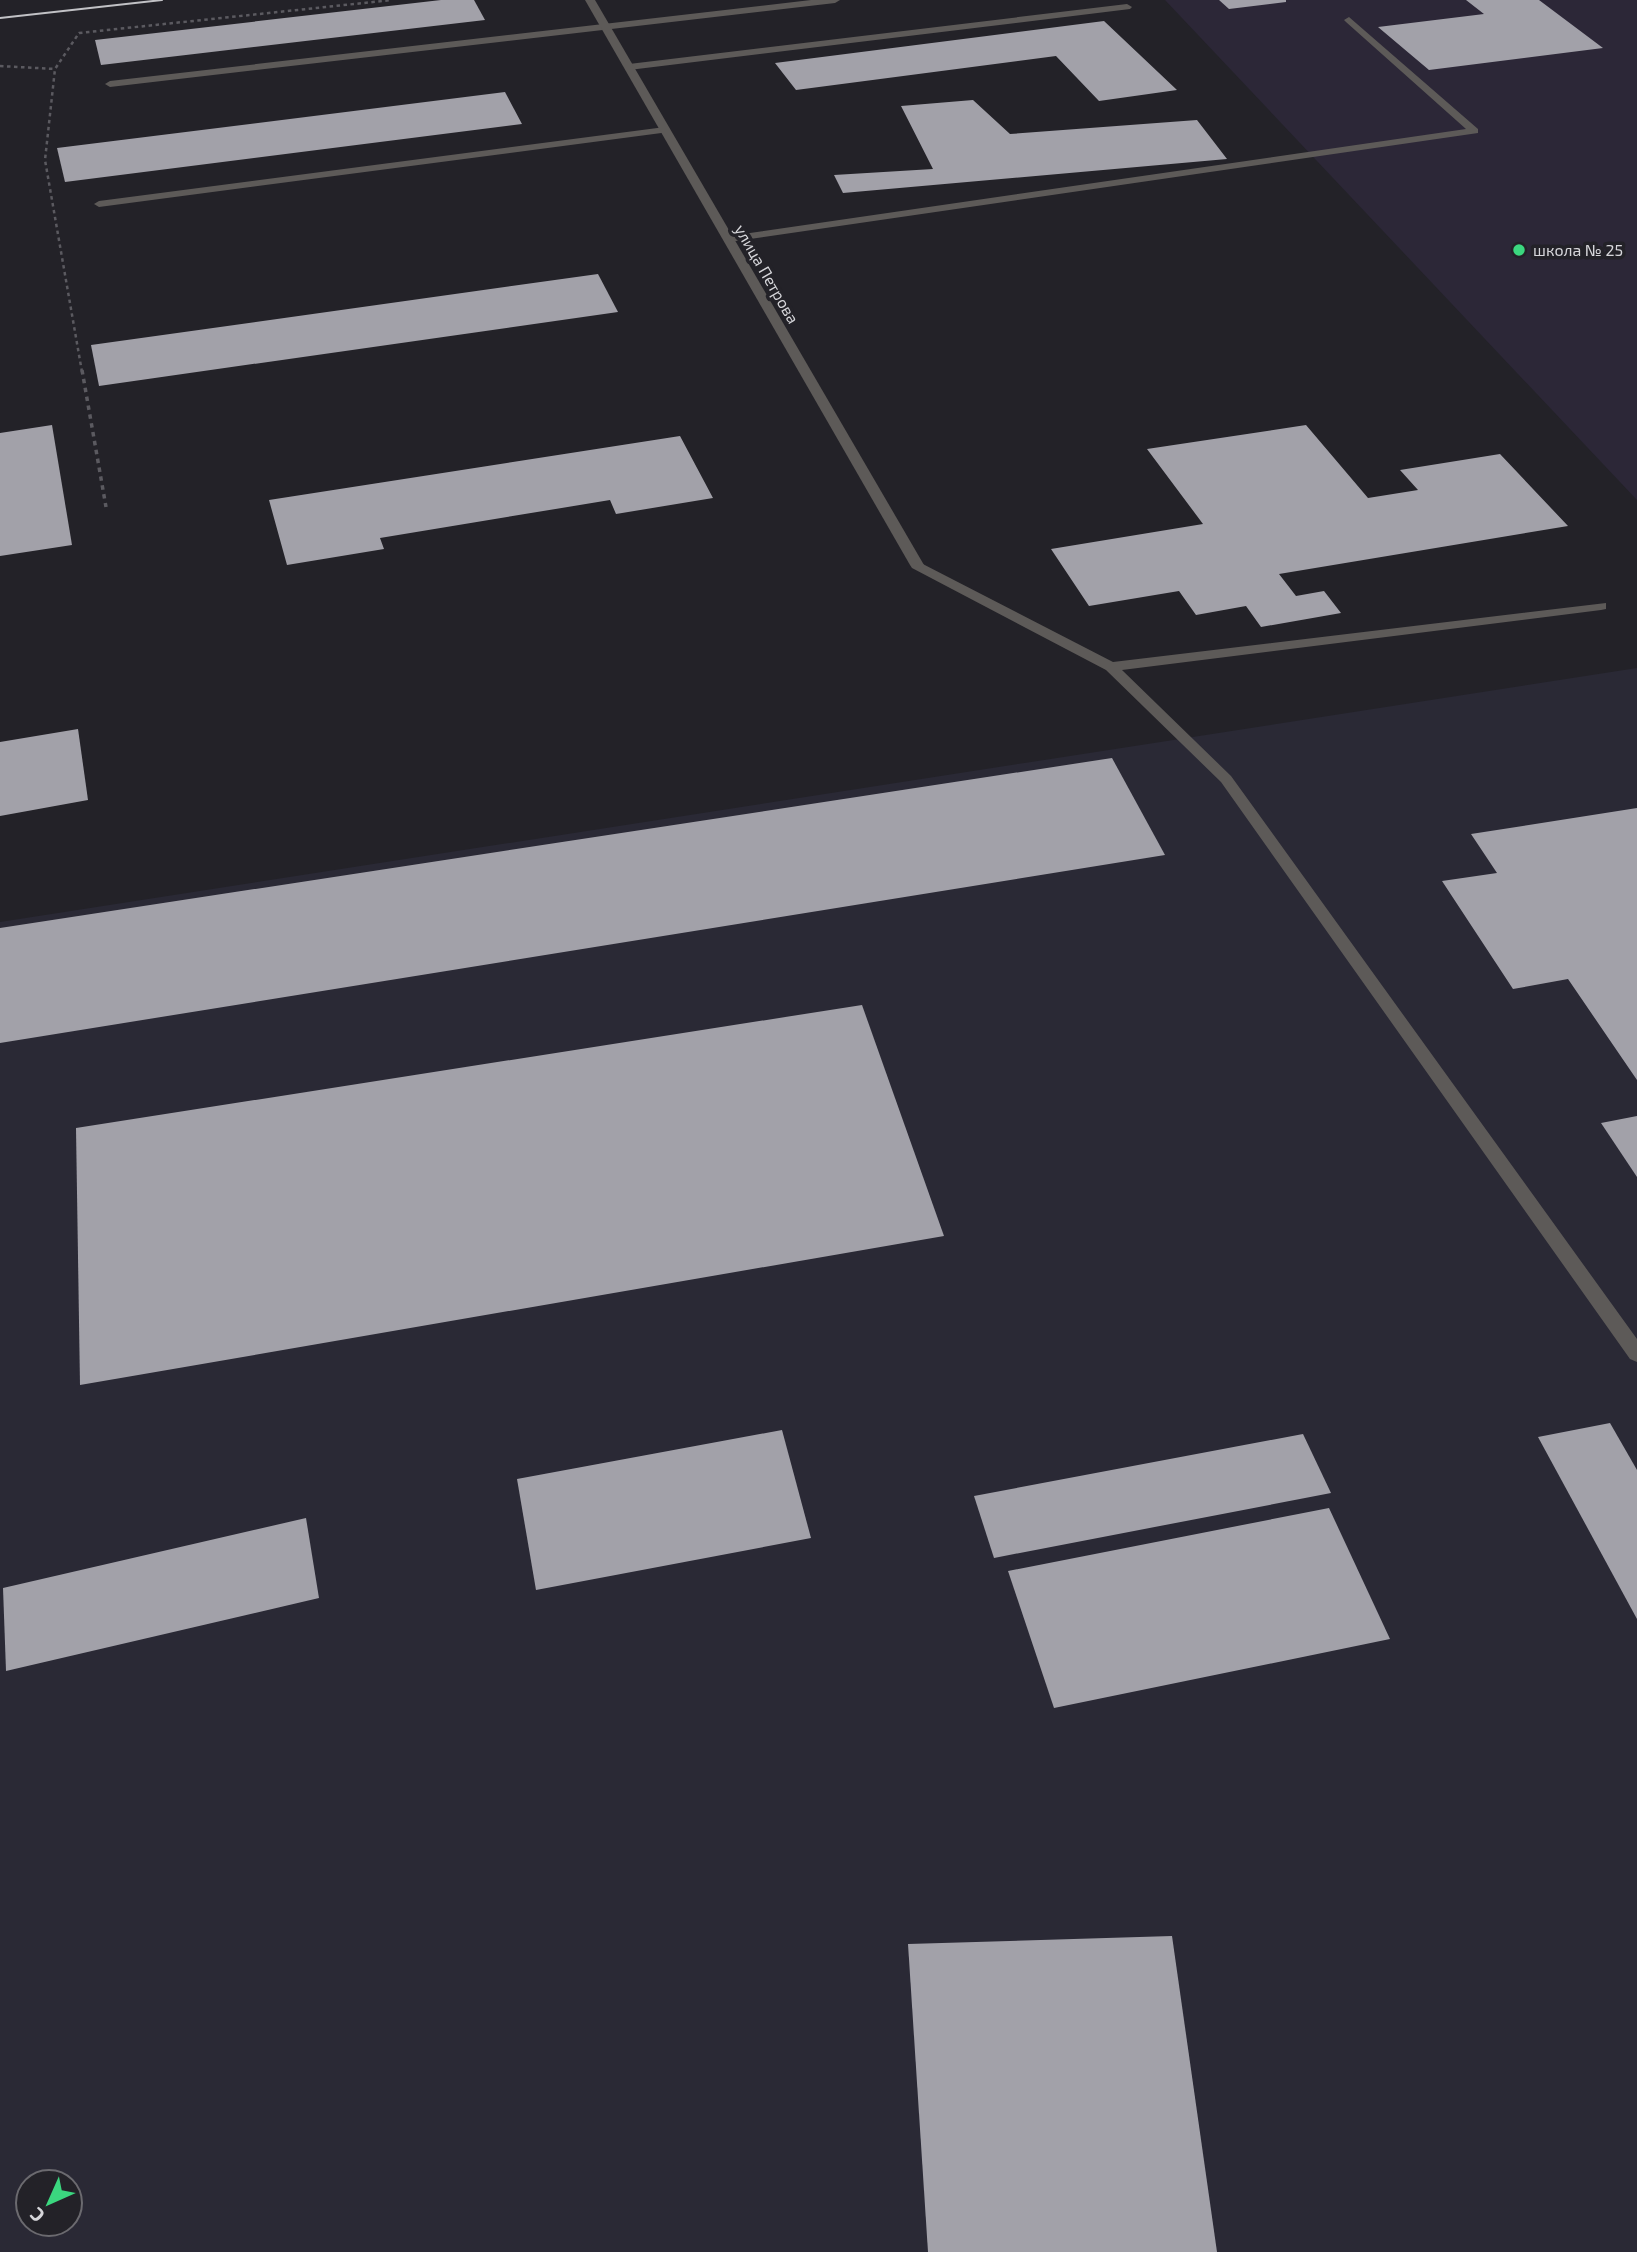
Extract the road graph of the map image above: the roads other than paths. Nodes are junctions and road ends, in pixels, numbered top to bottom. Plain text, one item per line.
1 (590, 0) edge
2 (835, 0) edge
3 (1127, 7) dead end
4 (1349, 20) dead end
5 (604, 25) junction
6 (629, 66) junction
7 (110, 84) dead end
8 (665, 130) junction
9 (99, 204) dead end
10 (729, 239) junction
11 (1601, 606) dead end
12 (1111, 667) junction
13 (1637, 1354) edge

1 - 5 street, улица Петрова
2 - 5 street
3 - 6 street
4 - 10 street
5 - 6 street, улица Петрова
5 - 7 street
6 - 8 street, улица Петрова
8 - 9 street
8 - 10 street, улица Петрова
10 - 12 street, улица Петрова
11 - 12 street
12 - 13 street

